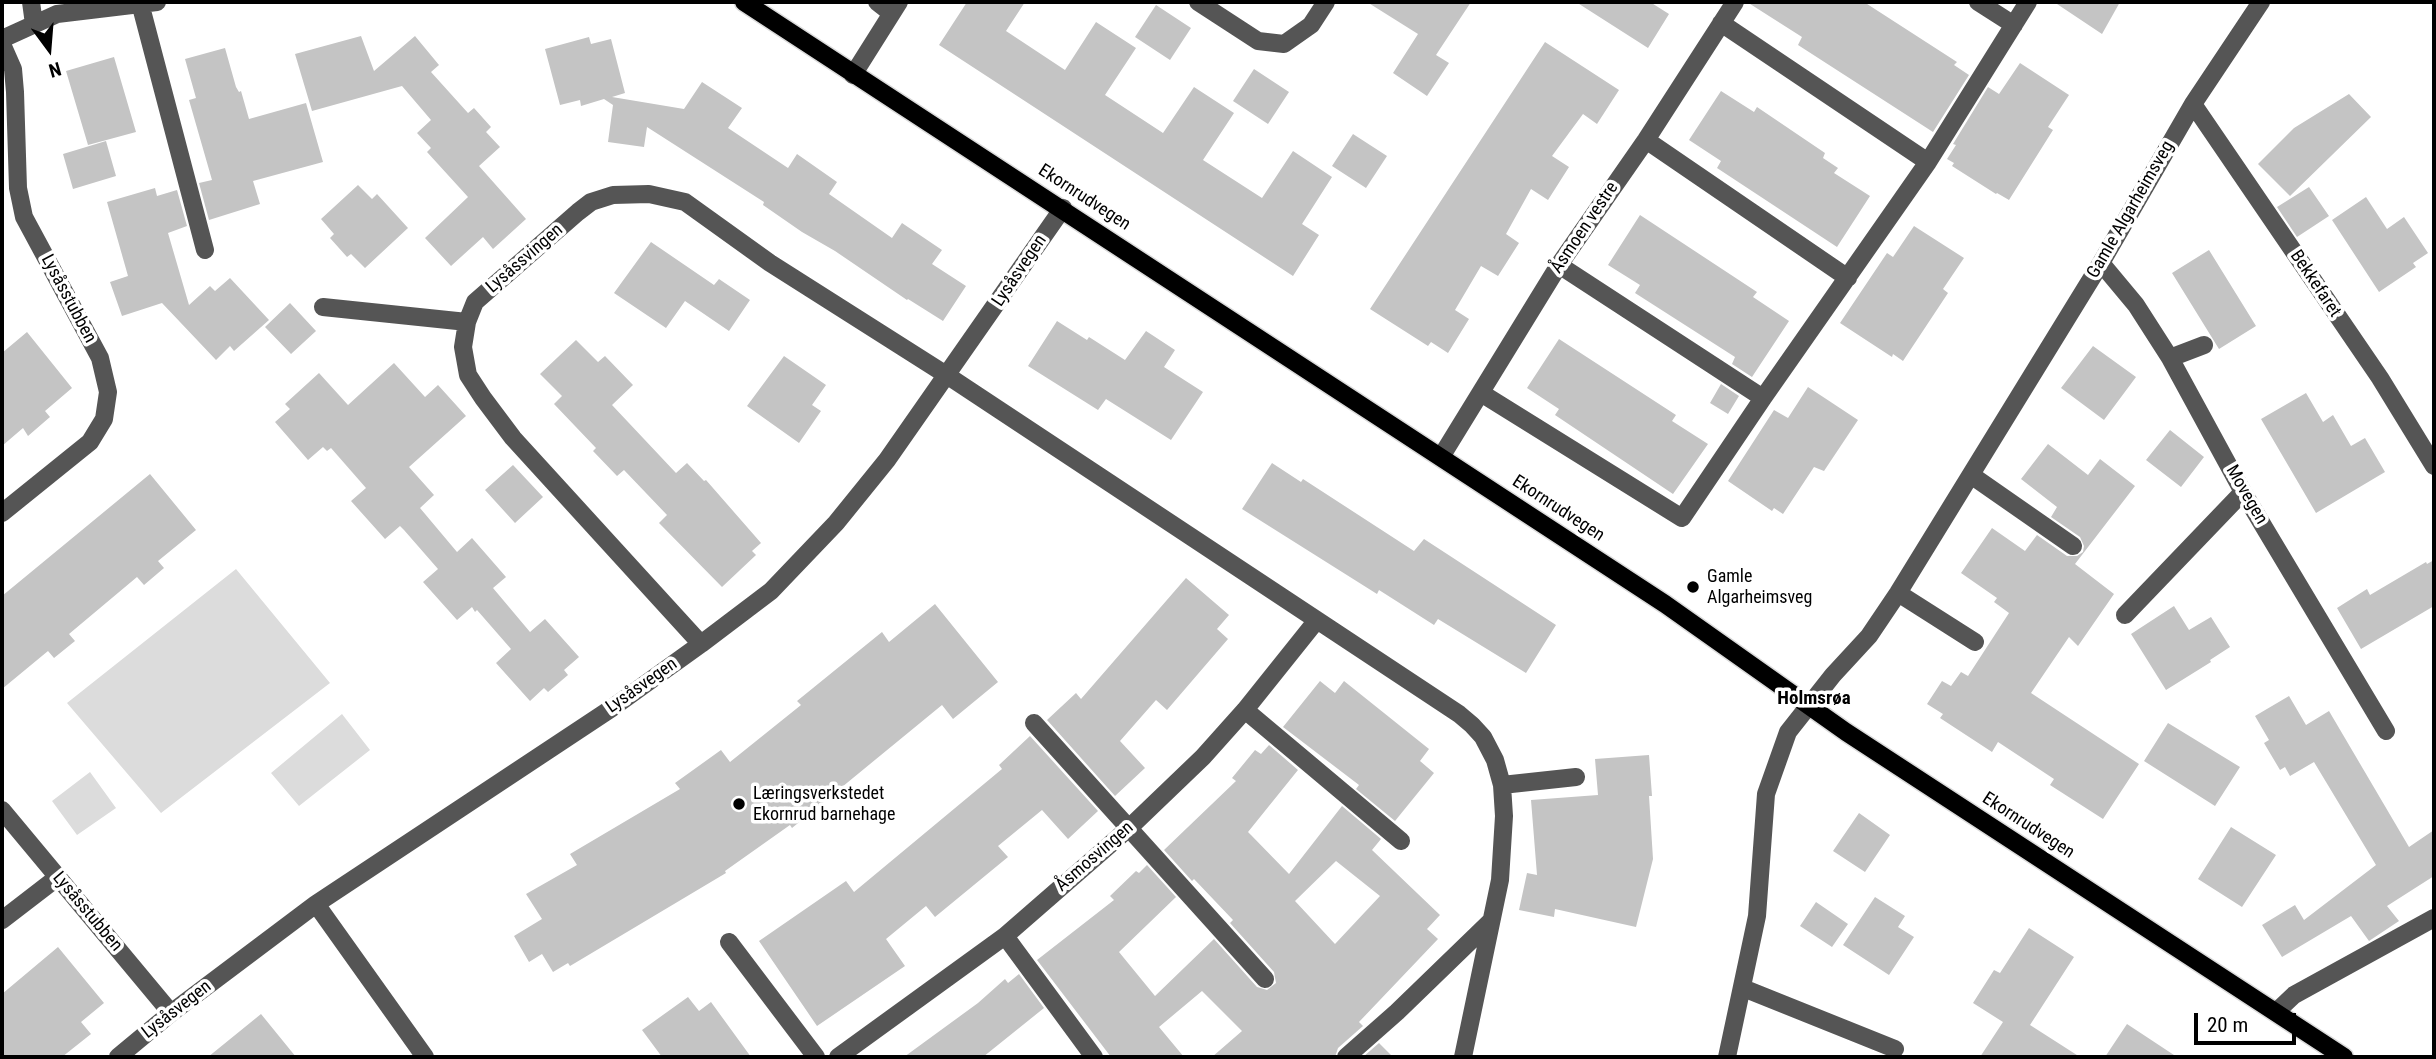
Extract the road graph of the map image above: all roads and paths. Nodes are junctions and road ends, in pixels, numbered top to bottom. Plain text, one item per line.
1 (32, 2) edge
2 (148, 2) edge
3 (744, 2) edge
4 (877, 2) edge
5 (1198, 2) edge
6 (1326, 2) edge
7 (1735, 2) edge
8 (1978, 2) edge
9 (2028, 2) edge
10 (2262, 2) edge
11 (895, 8) edge
12 (1721, 23) junction
13 (34, 24) junction
14 (2014, 25) junction
15 (2, 41) edge
16 (853, 75) junction
17 (2193, 104) junction
18 (1646, 140) junction
19 (1928, 162) junction
20 (1063, 208) junction
21 (205, 250) dead end
22 (2101, 263) junction
23 (1559, 265) junction
24 (1848, 278) junction
25 (323, 307) dead end
26 (467, 322) junction
27 (2204, 345) dead end
28 (2169, 358) junction
29 (948, 376) junction
30 (1481, 393) junction
31 (1763, 398) junction
32 (1441, 457) junction
33 (2434, 466) edge
34 (1971, 475) junction
35 (2244, 492) junction
36 (2, 513) edge
37 (2073, 546) dead end
38 (1898, 593) junction
39 (2125, 615) dead end
40 (1317, 620) junction
41 (1975, 642) dead end
42 (701, 645) junction
43 (1808, 705) junction
44 (1245, 710) junction
45 (1034, 723) dead end
46 (2386, 731) dead end
47 (1576, 777) dead end
48 (1502, 785) junction
49 (2, 810) edge
50 (1129, 828) junction
51 (1401, 841) dead end
52 (58, 877) junction
53 (316, 904) junction
54 (2434, 918) edge
55 (2, 920) edge
56 (1491, 921) junction
57 (1005, 936) junction
58 (729, 942) dead end
59 (1265, 979) dead end
60 (1743, 988) junction
61 (2276, 1012) junction
62 (171, 1013) junction
63 (1895, 1049) dead end
64 (1462, 1056) edge
65 (2339, 1056) edge
66 (118, 1057) edge
67 (425, 1057) edge
68 (816, 1057) edge
69 (838, 1057) edge
70 (1094, 1057) edge
71 (1346, 1057) edge
72 (1727, 1057) edge

1 - 13 street
2 - 13 street
2 - 21 street
3 - 16 main road, Ekornrudvegen
4 - 11 street
5 - 6 street
7 - 12 street, Åsmoen vestre
8 - 14 street
9 - 14 street
10 - 17 street, Gamle Algarheimsveg
11 - 16 street
12 - 18 street, Åsmoen vestre
12 - 19 street
13 - 15 street
14 - 19 street
15 - 36 street, Lysåsstubben
16 - 20 main road, Ekornrudvegen
17 - 22 street, Gamle Algarheimsveg
17 - 33 street, Bekkefaret
18 - 23 street, Åsmoen vestre
18 - 24 street
19 - 24 street
20 - 29 street, Lysåsvegen
20 - 32 main road, Ekornrudvegen
22 - 28 street, Movegen
22 - 34 street, Gamle Algarheimsveg
23 - 30 street, Åsmoen vestre
23 - 31 street
24 - 31 street
25 - 26 street
26 - 29 street, Lysåssvingen
26 - 42 street, Lysåssvingen
27 - 28 street
28 - 35 street, Movegen
29 - 40 street
29 - 42 street, Lysåsvegen
30 - 31 street
30 - 32 street, Åsmoen vestre
32 - 43 main road, Ekornrudvegen
34 - 37 street
34 - 38 street, Gamle Algarheimsveg
35 - 39 street
35 - 46 street, Movegen
38 - 41 street
38 - 43 street, Gamle Algarheimsveg
40 - 44 street, Åsmosvingen
40 - 48 street
42 - 53 street, Lysåsvegen
43 - 60 street, Gamle Algarheimsveg
43 - 61 main road, Ekornrudvegen
44 - 50 street, Åsmosvingen
44 - 51 street
45 - 50 street
47 - 48 street
48 - 56 street
49 - 52 street, Lysåsstubben
50 - 57 street, Åsmosvingen
50 - 59 street
52 - 55 street
52 - 62 street, Lysåsstubben
53 - 62 street, Lysåsvegen
53 - 67 street
54 - 61 street
56 - 64 street
56 - 71 street
57 - 69 street, Åsmosvingen
57 - 70 street
58 - 68 street
60 - 63 street
60 - 72 street, Gamle Algarheimsveg
61 - 65 main road, Ekornrudvegen
62 - 66 street, Lysåsvegen

